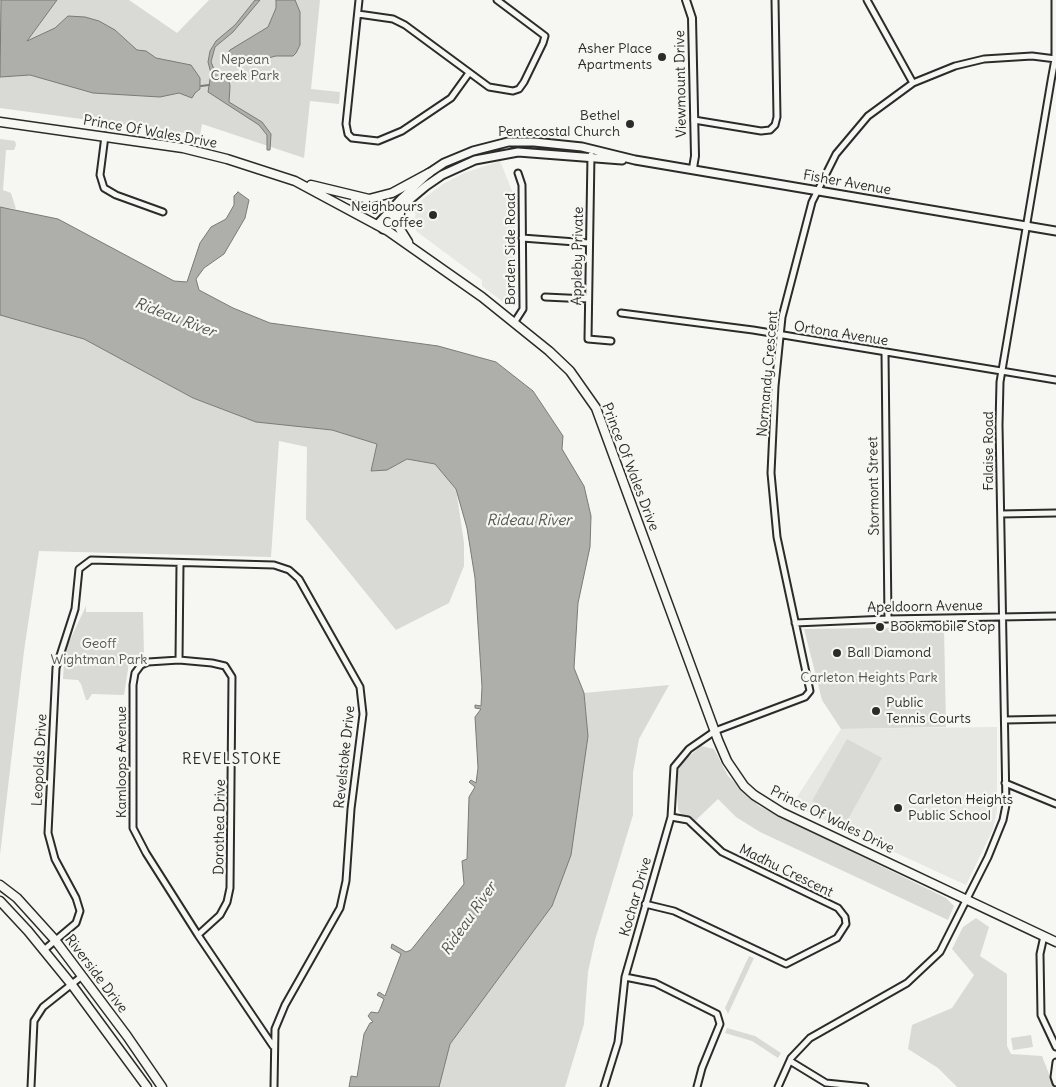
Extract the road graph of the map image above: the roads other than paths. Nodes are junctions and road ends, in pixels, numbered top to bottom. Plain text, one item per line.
1 (359, 0) edge
2 (497, 0) edge
3 (686, 0) edge
4 (774, 0) edge
5 (867, 0) edge
6 (1055, 0) edge
7 (358, 14) junction
8 (1055, 59) edge
9 (469, 73) junction
10 (913, 83) junction
11 (694, 120) junction
12 (0, 122) edge
13 (105, 135) junction
14 (473, 150) junction
15 (592, 150) junction
16 (590, 159) junction
17 (476, 160) junction
18 (635, 160) junction
19 (693, 168) junction
20 (429, 173) junction
21 (518, 173) dead end
22 (295, 181) junction
23 (817, 191) junction
24 (402, 207) junction
25 (163, 212) dead end
26 (1026, 226) junction
27 (380, 227) junction
28 (1056, 231) edge
29 (522, 238) junction
30 (589, 243) junction
31 (410, 246) junction
32 (546, 297) dead end
33 (588, 300) junction
34 (621, 313) dead end
35 (514, 323) junction
36 (780, 335) junction
37 (611, 341) dead end
38 (884, 353) junction
39 (1003, 370) junction
40 (1056, 380) edge
41 (1056, 513) edge
42 (1001, 514) junction
43 (92, 560) joint
44 (180, 564) junction
45 (1056, 616) edge
46 (1002, 617) junction
47 (888, 619) junction
48 (795, 623) junction
49 (179, 660) junction
50 (1056, 719) edge
51 (1005, 720) junction
52 (716, 731) junction
53 (1005, 783) junction
54 (1056, 804) edge
55 (671, 817) junction
56 (0, 885) edge
57 (968, 899) junction
58 (0, 901) edge
59 (645, 904) junction
60 (198, 935) junction
61 (1044, 936) junction
62 (55, 940) junction
63 (1056, 942) edge
64 (44, 950) junction
65 (82, 976) junction
66 (625, 977) junction
67 (72, 985) junction
68 (273, 1046) junction
69 (1056, 1046) edge
70 (790, 1061) junction
71 (1056, 1062) edge
72 (1056, 1083) edge
73 (159, 1086) edge
74 (31, 1087) edge
75 (147, 1087) edge
76 (274, 1087) edge
77 (604, 1087) edge
78 (697, 1087) edge
79 (778, 1087) edge
80 (865, 1087) edge

1 - 7 street
2 - 9 street
3 - 11 street, Viewmount Drive
4 - 11 street
5 - 10 street
6 - 8 street, Falaise Road
7 - 9 street
7 - 9 street
8 - 10 street, Normandy Crescent
8 - 26 street, Falaise Road
10 - 23 street, Normandy Crescent
11 - 19 street, Viewmount Drive
12 - 13 main road, Prince Of Wales Drive
13 - 22 main road, Prince Of Wales Drive
13 - 25 street
14 - 15 main road, Fisher Avenue
14 - 17 main road
14 - 20 main road, Fisher Avenue
15 - 16 street, Appleby Private
15 - 18 main road, Fisher Avenue
16 - 17 main road, Fisher Avenue
16 - 18 main road, Fisher Avenue
16 - 30 street, Appleby Private
17 - 24 main road, Fisher Avenue
18 - 19 main road, Fisher Avenue
19 - 23 main road, Fisher Avenue
20 - 22 main road
20 - 27 main road, Fisher Avenue
21 - 29 street, Borden Side Road
22 - 27 main road, Prince Of Wales Drive
23 - 26 main road, Fisher Avenue
23 - 36 street, Normandy Crescent
24 - 27 main road, Fisher Avenue
24 - 31 main road
26 - 28 main road, Fisher Avenue
26 - 39 street, Falaise Road
27 - 31 main road, Prince Of Wales Drive
29 - 30 street
29 - 35 street, Borden Side Road
30 - 33 street, Appleby Private
31 - 35 main road, Prince Of Wales Drive
32 - 33 street
33 - 37 street, Appleby Private
34 - 36 street, Ortona Avenue
35 - 52 main road, Prince Of Wales Drive
36 - 38 street, Ortona Avenue
36 - 48 street, Normandy Crescent
38 - 39 street, Ortona Avenue
38 - 47 street, Stormont Street
39 - 40 street, Ortona Avenue
39 - 42 street, Falaise Road
41 - 42 street
42 - 46 street, Falaise Road
43 - 44 street, Revelstoke Drive
43 - 62 street, Leopolds Drive
44 - 49 street
44 - 68 street, Revelstoke Drive
45 - 46 street, Apeldoorn Avenue
46 - 47 street, Apeldoorn Avenue
46 - 51 street, Falaise Road
47 - 48 street, Apeldoorn Avenue
48 - 52 street, Normandy Crescent
49 - 60 street, Kamloops Avenue
49 - 60 street, Dorothea Drive
50 - 51 street
51 - 53 street, Falaise Road
52 - 55 street, Kochar Drive
52 - 57 main road, Prince Of Wales Drive
53 - 54 street
53 - 57 street, Falaise Road
55 - 59 street, Kochar Drive
55 - 59 street, Madhu Crescent
56 - 62 main road, Riverside Drive
57 - 61 main road, Prince Of Wales Drive
57 - 70 street
58 - 64 main road, Riverside Drive
59 - 66 street, Kochar Drive
60 - 68 street, Kamloops Avenue
61 - 63 main road, Prince Of Wales Drive
61 - 69 street
62 - 64 street, Leopolds Drive
62 - 65 main road, Riverside Drive
64 - 67 main road, Riverside Drive
65 - 67 street
65 - 73 main road, Riverside Drive
66 - 77 street, Kochar Drive
66 - 78 street
67 - 74 street
67 - 75 main road, Riverside Drive
68 - 76 street, Revelstoke Drive
70 - 79 street
70 - 80 street
71 - 72 street

